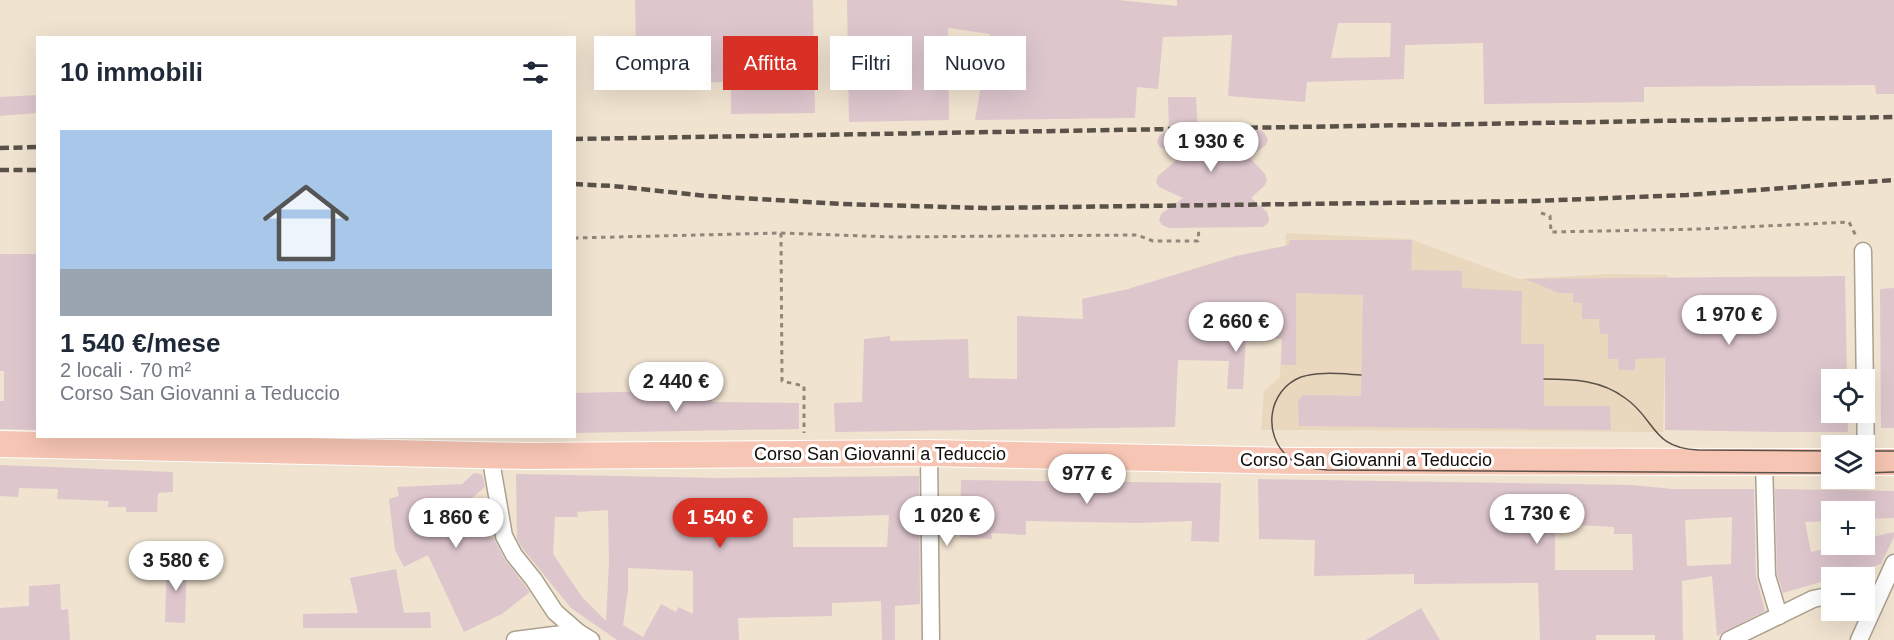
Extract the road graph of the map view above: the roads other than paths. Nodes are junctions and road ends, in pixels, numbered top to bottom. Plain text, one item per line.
1 (1863, 251) road end
2 (1865, 435) edge
3 (122, 441) edge
4 (262, 443) edge
5 (0, 444) edge
6 (929, 453) junction
7 (490, 455) junction
8 (1764, 461) junction
9 (1821, 462) edge
10 (1875, 462) edge
11 (1894, 462) edge
12 (1891, 572) edge
13 (1875, 581) edge
14 (1821, 597) edge
15 (1779, 616) junction
16 (584, 636) edge
17 (515, 640) edge
18 (931, 640) edge
19 (1729, 640) edge
20 (1859, 640) edge

1 - 2 street
3 - 4 main road, Corso San Giovanni a Teduccio
3 - 5 main road, Corso San Giovanni a Teduccio
4 - 7 main road, Corso San Giovanni a Teduccio
6 - 7 main road, Corso San Giovanni a Teduccio
6 - 8 main road, Corso San Giovanni a Teduccio
6 - 18 street
7 - 16 street
8 - 9 main road, Corso San Giovanni a Teduccio
8 - 15 street
10 - 11 main road
12 - 13 street
12 - 20 street
14 - 15 street
15 - 19 street
16 - 17 street

